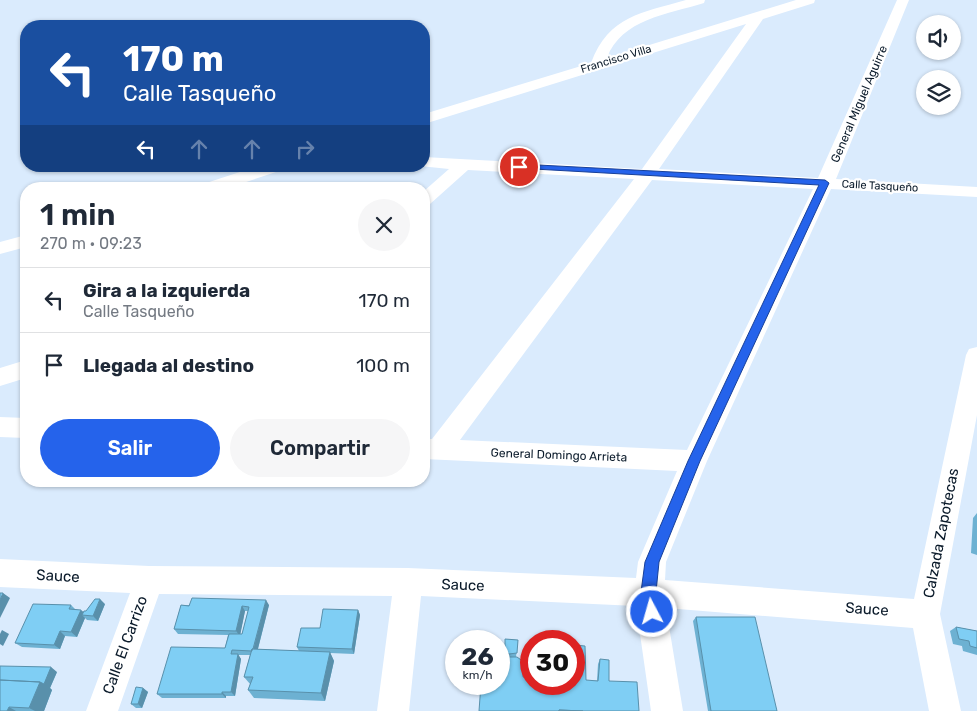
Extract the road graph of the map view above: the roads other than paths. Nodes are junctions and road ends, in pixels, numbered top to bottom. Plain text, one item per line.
1 (700, 0) edge
2 (809, 0) edge
3 (903, 0) edge
4 (758, 16) junction
5 (598, 64) junction
6 (430, 117) edge
7 (430, 162) edge
8 (464, 164) junction
9 (258, 172) edge
10 (648, 173) junction
11 (227, 182) edge
12 (825, 183) junction
13 (977, 192) edge
14 (430, 195) edge
15 (20, 243) edge
16 (0, 248) edge
17 (977, 355) edge
18 (20, 371) edge
19 (0, 377) edge
20 (0, 427) edge
21 (20, 428) edge
22 (431, 449) edge
23 (694, 461) junction
24 (0, 573) edge
25 (149, 580) junction
26 (408, 582) junction
27 (649, 592) junction
28 (925, 614) junction
29 (102, 711) edge
30 (392, 711) edge
31 (667, 711) edge
32 (945, 711) edge

1 - 5 street
2 - 4 street, Francisco Villa
3 - 12 street, General Miguel Aguirre
4 - 5 street, Francisco Villa
4 - 10 street
5 - 6 street, Francisco Villa
7 - 8 street, Calle Tasqueño
8 - 10 street, Calle Tasqueño
8 - 14 street
9 - 11 street
10 - 12 street, Calle Tasqueño
10 - 22 street
12 - 13 street, Calle Tasqueño
12 - 23 street, General Miguel Aguirre
15 - 16 street
17 - 28 street, Calzada Zapotecas
18 - 19 street
20 - 21 street
22 - 23 street, General Domingo Arrieta
23 - 27 street, General Miguel Aguirre
24 - 25 street, Sauce
25 - 26 street, Sauce
25 - 29 street, Calle El Carrizo
26 - 27 street, Sauce
26 - 30 street
27 - 28 street, Sauce
27 - 31 street, General Miguel Aguirre
28 - 32 street, Calzada Zapotecas

